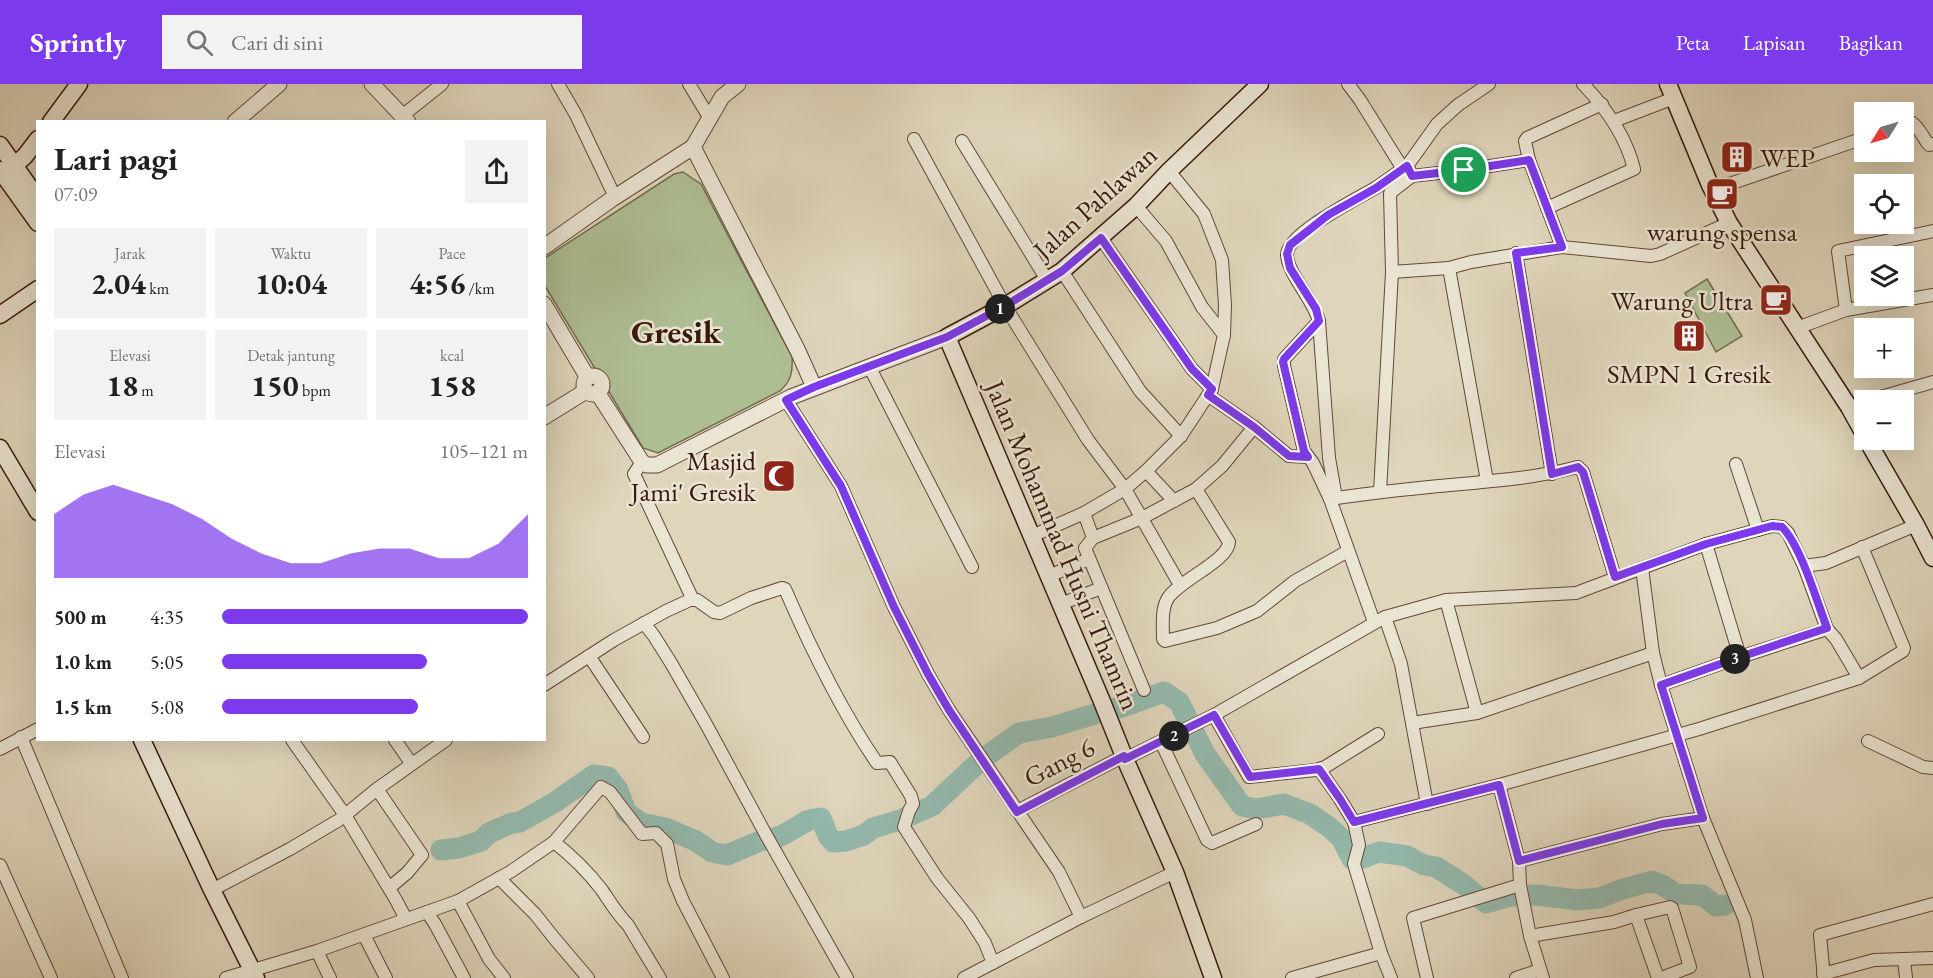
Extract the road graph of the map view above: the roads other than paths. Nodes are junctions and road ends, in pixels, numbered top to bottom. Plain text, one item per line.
1 (79, 84) edge
2 (279, 84) edge
3 (372, 84) edge
4 (442, 84) edge
5 (558, 84) edge
6 (689, 84) edge
7 (738, 84) edge
8 (1260, 84) edge
9 (1348, 84) edge
10 (1489, 84) edge
11 (1583, 84) edge
12 (1671, 91) edge
13 (1602, 104) junction
14 (709, 117) junction
15 (405, 119) edge
16 (52, 120) edge
17 (237, 120) edge
18 (1614, 121) junction
19 (1914, 124) edge
20 (914, 139) dead end
21 (962, 141) dead end
22 (1854, 141) edge
23 (36, 142) edge
24 (1933, 144) edge
25 (0, 145) edge
26 (693, 147) junction
27 (1529, 160) junction
28 (1408, 170) junction
29 (6, 171) edge
30 (1169, 171) junction
31 (1712, 190) junction
32 (36, 197) edge
33 (615, 197) junction
34 (1136, 206) junction
35 (1546, 208) junction
36 (36, 220) edge
37 (1729, 222) junction
38 (1933, 231) edge
39 (1101, 238) junction
40 (546, 246) edge
41 (1562, 247) junction
42 (1516, 253) junction
43 (1449, 268) junction
44 (1062, 271) junction
45 (1392, 272) junction
46 (1047, 280) junction
47 (36, 290) edge
48 (1933, 295) edge
49 (1005, 306) junction
50 (546, 308) edge
51 (1846, 310) junction
52 (0, 315) edge
53 (1319, 321) junction
54 (1797, 328) junction
55 (1224, 335) junction
56 (947, 337) junction
57 (869, 366) junction
58 (1933, 382) edge
59 (590, 387) junction
60 (814, 387) junction
61 (1905, 390) edge
62 (1210, 392) junction
63 (786, 400) junction
64 (1854, 400) edge
65 (546, 416) edge
66 (1254, 427) junction
67 (1181, 436) junction
68 (0, 448) edge
69 (1873, 450) edge
70 (1308, 457) junction
71 (642, 462) junction
72 (1736, 464) dead end
73 (1146, 471) junction
74 (1552, 474) junction
75 (1487, 481) junction
76 (1125, 489) junction
77 (1196, 489) junction
78 (1380, 492) junction
79 (1333, 499) junction
80 (1174, 501) junction
81 (36, 510) edge
82 (1084, 513) junction
83 (1142, 518) junction
84 (1916, 525) junction
85 (1758, 530) junction
86 (1032, 536) junction
87 (1093, 538) junction
88 (1706, 544) junction
89 (1862, 547) junction
90 (1348, 551) junction
91 (1933, 558) edge
92 (1089, 559) junction
93 (1804, 566) junction
94 (972, 567) dead end
95 (1642, 568) junction
96 (1048, 576) junction
97 (1615, 577) junction
98 (1180, 585) junction
99 (1101, 588) junction
100 (693, 600) junction
101 (1446, 600) junction
102 (1061, 604) junction
103 (1379, 619) junction
104 (644, 623) junction
105 (1827, 628) junction
106 (1653, 653) junction
107 (589, 656) junction
108 (1740, 657) junction
109 (1858, 678) junction
110 (546, 684) edge
111 (1661, 685) junction
112 (1144, 690) dead end
113 (1478, 713) junction
114 (1214, 715) junction
115 (1412, 723) junction
116 (36, 730) edge
117 (1378, 734) dead end
118 (1677, 735) junction
119 (21, 737) junction
120 (643, 737) dead end
121 (142, 741) edge
122 (293, 741) edge
123 (396, 741) edge
124 (444, 741) edge
125 (1868, 741) dead end
126 (1161, 742) junction
127 (0, 749) edge
128 (1124, 758) junction
129 (411, 763) junction
130 (1933, 768) edge
131 (1319, 769) junction
132 (1499, 785) junction
133 (376, 789) junction
134 (1427, 804) junction
135 (1017, 812) junction
136 (345, 815) junction
137 (1703, 818) junction
138 (1354, 822) junction
139 (1256, 824) dead end
140 (554, 842) junction
141 (1519, 861) junction
142 (0, 866) edge
143 (1175, 872) junction
144 (499, 878) junction
145 (1520, 886) junction
146 (389, 888) junction
147 (212, 890) junction
148 (458, 901) junction
149 (1933, 904) edge
150 (427, 912) junction
151 (1636, 915) junction
152 (1082, 917) junction
153 (405, 919) junction
154 (364, 935) junction
155 (1530, 936) junction
156 (318, 951) junction
157 (1382, 953) junction
158 (1933, 958) edge
159 (1904, 959) junction
160 (993, 963) junction
161 (254, 974) edge
162 (1320, 974) edge
163 (1541, 974) edge
164 (1824, 976) edge
165 (51, 978) edge
166 (122, 978) edge
167 (226, 978) edge
168 (330, 978) edge
169 (386, 978) edge
170 (464, 978) edge
171 (504, 978) edge
172 (588, 978) edge
173 (660, 978) edge
174 (723, 978) edge
175 (847, 978) edge
176 (964, 978) edge
177 (1213, 978) edge
178 (1292, 978) edge
179 (1391, 978) edge
180 (1427, 978) edge
181 (1516, 978) edge
182 (1659, 978) edge
183 (1757, 978) edge
184 (1906, 978) edge

1 - 16 main road
2 - 17 street
3 - 15 street
4 - 15 street
5 - 33 street
6 - 14 street
7 - 14 street
8 - 30 main road, Jalan Pahlawan
9 - 28 street
10 - 28 street
11 - 13 street
12 - 18 street
12 - 31 main road
13 - 18 street
13 - 27 street
14 - 26 street
18 - 35 street
19 - 24 street
20 - 49 street
21 - 46 street
22 - 31 street
23 - 29 main road
25 - 29 main road
26 - 33 street
26 - 60 street
27 - 28 street
27 - 35 street
28 - 45 street
28 - 53 street
29 - 32 main road
29 - 36 main road
30 - 34 main road, Jalan Pahlawan
30 - 55 street
31 - 37 main road
33 - 40 street
34 - 39 main road, Jalan Pahlawan
34 - 55 street
35 - 41 street
37 - 41 street
37 - 54 main road
38 - 51 street
39 - 44 main road, Jalan Pahlawan
39 - 62 street
41 - 42 street
42 - 43 street
42 - 74 street
43 - 45 street
43 - 75 street
44 - 46 main road, Jalan Pahlawan
44 - 67 street
45 - 78 street
46 - 49 main road, Jalan Pahlawan
47 - 52 main road
48 - 51 street
49 - 56 main road, Jalan Pahlawan
49 - 76 street
50 - 59 street
51 - 54 street
53 - 70 street
53 - 79 street
54 - 64 main road
55 - 62 street
56 - 57 street, Jalan Pahlawan
56 - 86 main road, Jalan Mohammad Husni Thamrin
57 - 60 street, Jalan Pahlawan
57 - 94 street
58 - 61 street
59 - 65 street
59 - 71 street
60 - 63 street, Jalan Pahlawan
62 - 66 street
62 - 67 street
63 - 71 street, Jalan Pahlawan
63 - 135 street
66 - 70 street
66 - 77 street
67 - 73 street
68 - 81 main road
69 - 84 main road
70 - 79 street
71 - 100 street
72 - 85 street
73 - 76 street
73 - 80 street
74 - 75 street
74 - 97 street
75 - 78 street
76 - 82 street
76 - 83 street
77 - 80 street
77 - 98 street
78 - 79 street
79 - 90 street
80 - 83 street
82 - 86 street
82 - 87 street
83 - 87 street
83 - 98 street
84 - 89 street
84 - 91 main road
85 - 88 street, Gang 6
85 - 93 street, Gang 6
86 - 96 main road, Jalan Mohammad Husni Thamrin
87 - 92 street
88 - 95 street, Gang 6
88 - 108 street
89 - 93 street
89 - 109 street
90 - 98 street
90 - 103 street
92 - 96 street
92 - 99 street
93 - 105 street
95 - 97 street, Gang 6
95 - 106 street
96 - 102 main road, Jalan Mohammad Husni Thamrin
97 - 101 street, Gang 6
99 - 102 street
99 - 112 street
100 - 104 street
100 - 160 street
101 - 103 street, Gang 6
101 - 113 street
102 - 128 main road, Jalan Mohammad Husni Thamrin
103 - 114 street, Gang 6
103 - 115 street
104 - 107 street
104 - 175 street
105 - 108 street
105 - 109 street
106 - 111 street
106 - 113 street
107 - 110 street
107 - 120 street
108 - 111 street
109 - 118 street
111 - 118 street
113 - 115 street
114 - 126 street, Gang 6
114 - 131 street
115 - 134 street
116 - 119 street
117 - 131 street
118 - 132 street
118 - 137 street
119 - 127 street
119 - 166 street
121 - 147 main road
122 - 136 street
123 - 129 street
124 - 129 street
125 - 130 street
126 - 128 street, Gang 6
126 - 139 street
128 - 135 street, Gang 6
128 - 143 main road, Jalan Mohammad Husni Thamrin
129 - 133 street
131 - 138 street
132 - 134 street
132 - 141 street
133 - 136 street
133 - 146 street
134 - 138 street
135 - 152 street
136 - 146 street
136 - 147 street
137 - 141 street
137 - 183 street
138 - 157 street
140 - 144 street
140 - 173 street
140 - 174 street
141 - 145 street
142 - 165 street
143 - 152 street
143 - 177 main road, Jalan Mohammad Husni Thamrin
144 - 148 street
144 - 172 street
145 - 155 street
145 - 180 street
146 - 153 street
147 - 161 main road
148 - 150 street
148 - 171 street
149 - 164 street
150 - 153 street
150 - 170 street
151 - 155 street
151 - 182 street
151 - 182 street
152 - 160 street
153 - 154 street
154 - 156 street
154 - 169 street
155 - 163 street
156 - 161 street
156 - 168 street
157 - 162 street
157 - 179 street
158 - 159 street
159 - 164 street
159 - 184 street
160 - 176 street
161 - 167 street
162 - 178 street
163 - 181 street

